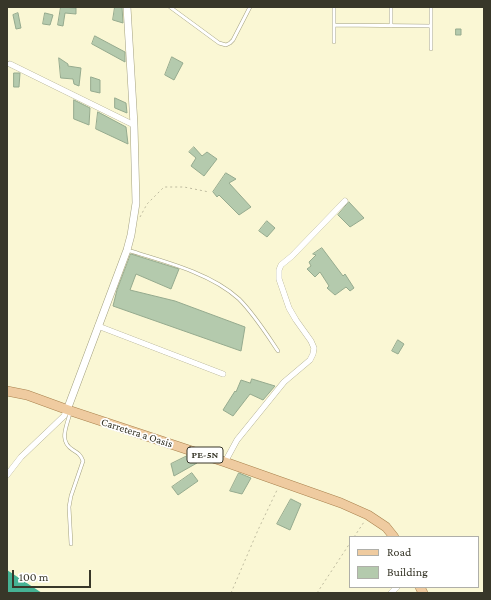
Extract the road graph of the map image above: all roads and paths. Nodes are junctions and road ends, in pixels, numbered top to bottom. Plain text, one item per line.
1 (127, 7) edge
2 (170, 7) edge
3 (250, 7) edge
4 (334, 7) edge
5 (391, 7) edge
6 (431, 7) edge
7 (334, 25) junction
8 (391, 26) junction
9 (431, 26) junction
10 (334, 42) dead end
11 (431, 49) dead end
12 (10, 64) dead end
13 (134, 125) junction
14 (209, 192) dead end
15 (344, 201) dead end
16 (138, 223) dead end
17 (127, 250) junction
18 (98, 326) junction
19 (278, 351) dead end
20 (223, 374) dead end
21 (7, 391) edge
22 (69, 411) junction
23 (225, 462) junction
24 (7, 475) edge
25 (281, 482) junction
26 (368, 515) junction
27 (355, 536) edge
28 (393, 536) edge
29 (71, 544) dead end
30 (349, 545) edge
31 (231, 593) edge
32 (318, 593) edge

1 - 13 street
2 - 3 lane
4 - 7 lane
5 - 8 lane
6 - 9 lane
7 - 8 lane
7 - 10 lane
8 - 9 lane
9 - 11 lane
12 - 13 street
13 - 17 street
14 - 16 path
15 - 23 street
17 - 18 street
17 - 19 lane
18 - 20 street
18 - 22 street
21 - 22 main road, Carretera a Oasis / PE-5N
22 - 23 main road, Carretera a Oasis / PE-5N
22 - 24 street
22 - 29 lane
23 - 25 main road, Carretera a Oasis / PE-5N
25 - 26 main road, Carretera a Oasis / PE-5N
25 - 31 path
26 - 27 path
26 - 28 main road, Carretera a Oasis / PE-5N
30 - 32 path

